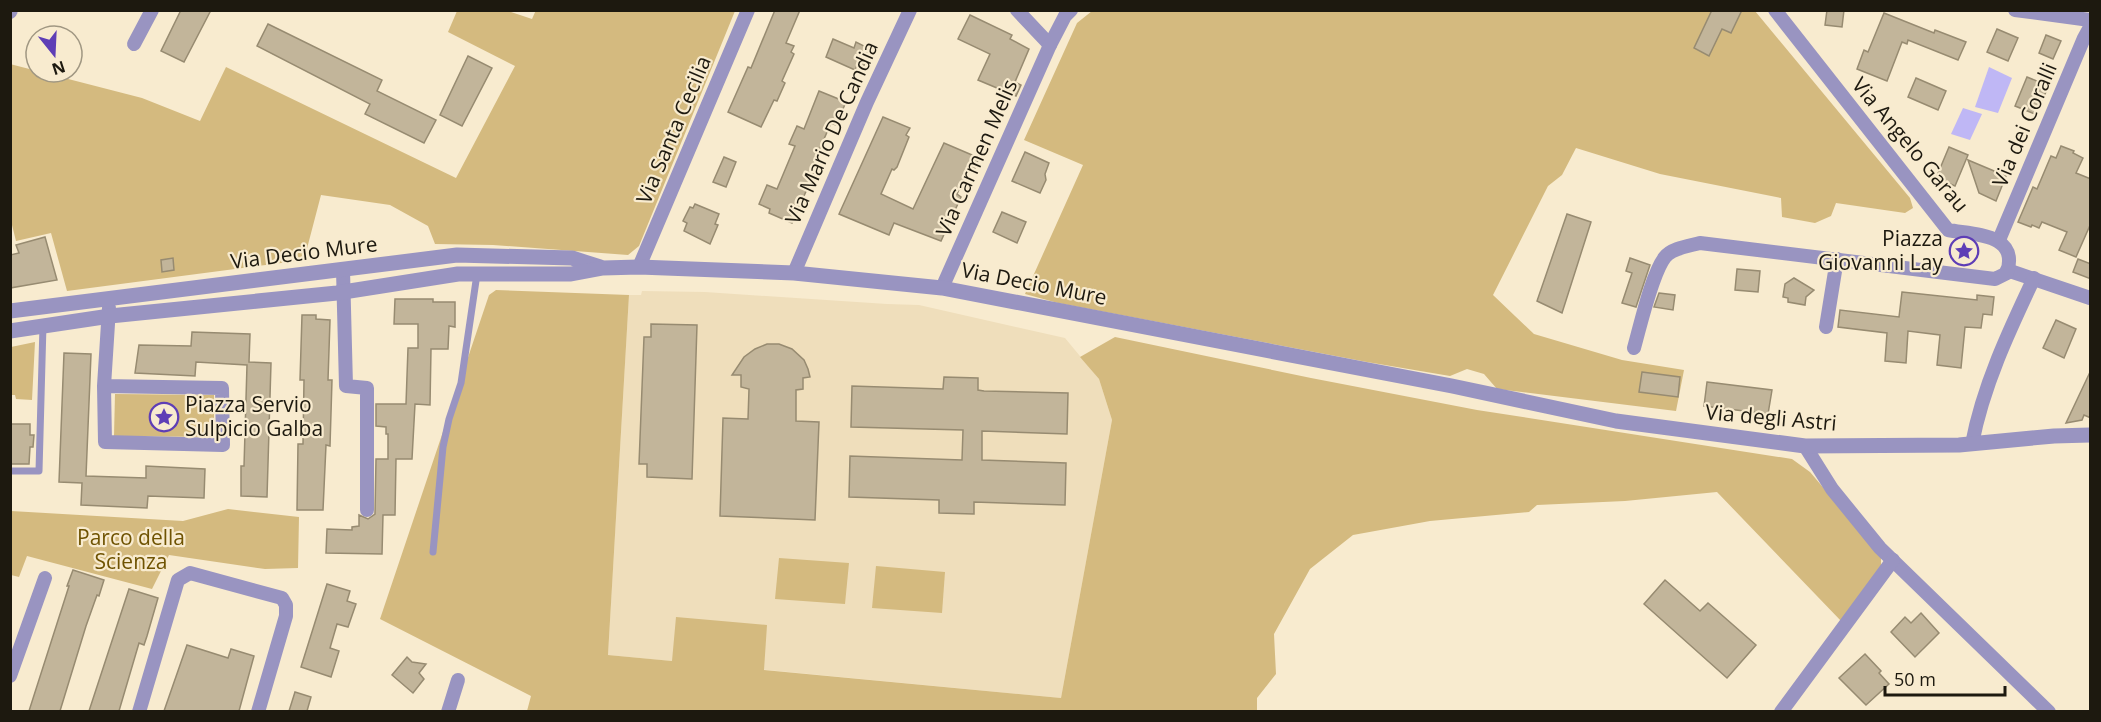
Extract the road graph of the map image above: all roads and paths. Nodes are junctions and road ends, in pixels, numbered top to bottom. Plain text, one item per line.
1 (152, 10) edge
2 (748, 10) edge
3 (910, 10) edge
4 (1017, 10) edge
5 (1071, 10) edge
6 (1775, 10) edge
7 (2015, 10) edge
8 (2091, 20) edge
9 (2091, 27) edge
10 (134, 44) dead end
11 (1050, 45) junction
12 (1999, 240) junction
13 (1837, 259) junction
14 (639, 267) junction
15 (603, 268) junction
16 (343, 270) junction
17 (2007, 270) junction
18 (794, 273) junction
19 (477, 274) junction
20 (2034, 278) junction
21 (942, 288) junction
22 (343, 291) junction
23 (2091, 298) edge
24 (108, 299) junction
25 (10, 311) edge
26 (110, 316) junction
27 (43, 325) junction
28 (1826, 327) dead end
29 (10, 331) edge
30 (1634, 348) dead end
31 (104, 386) junction
32 (1452, 386) joint
33 (2091, 435) edge
34 (1972, 444) junction
35 (1804, 446) junction
36 (11, 471) edge
37 (367, 510) dead end
38 (433, 552) dead end
39 (1893, 560) junction
40 (45, 578) dead end
41 (10, 676) edge
42 (458, 680) dead end
43 (139, 711) edge
44 (258, 711) edge
45 (448, 711) edge
46 (1781, 711) edge
47 (2049, 711) edge

1 - 10 street
2 - 14 street, Via Santa Cecilia
3 - 18 street, Via Mario De Candia
4 - 11 street
5 - 11 street, Via Carmen Melis
6 - 12 street, Via Angelo Garau
7 - 8 street
9 - 12 street, Via dei Coralli
11 - 21 street, Via Carmen Melis
12 - 17 street
13 - 17 street
13 - 28 street
13 - 30 street
14 - 15 street, Via Decio Mure
14 - 18 street, Via Decio Mure
15 - 16 street, Via Decio Mure
15 - 19 street, Via Decio Mure
16 - 22 street
16 - 24 street, Via Decio Mure
17 - 20 street
18 - 21 street, Via Decio Mure
19 - 22 street, Via Decio Mure
19 - 38 lane
20 - 23 street
20 - 34 street
21 - 32 street, Via Decio Mure
22 - 26 street, Via Decio Mure
22 - 37 street
24 - 25 street, Via Decio Mure
24 - 26 street
26 - 27 street, Via Decio Mure
26 - 31 street
27 - 29 street, Via Decio Mure
27 - 36 lane
31 - 31 street
32 - 35 street, Via degli Astri
33 - 34 street, Via degli Astri
34 - 35 street, Via degli Astri
35 - 39 street
39 - 46 street
39 - 47 street
40 - 41 street
42 - 45 street
43 - 44 street

